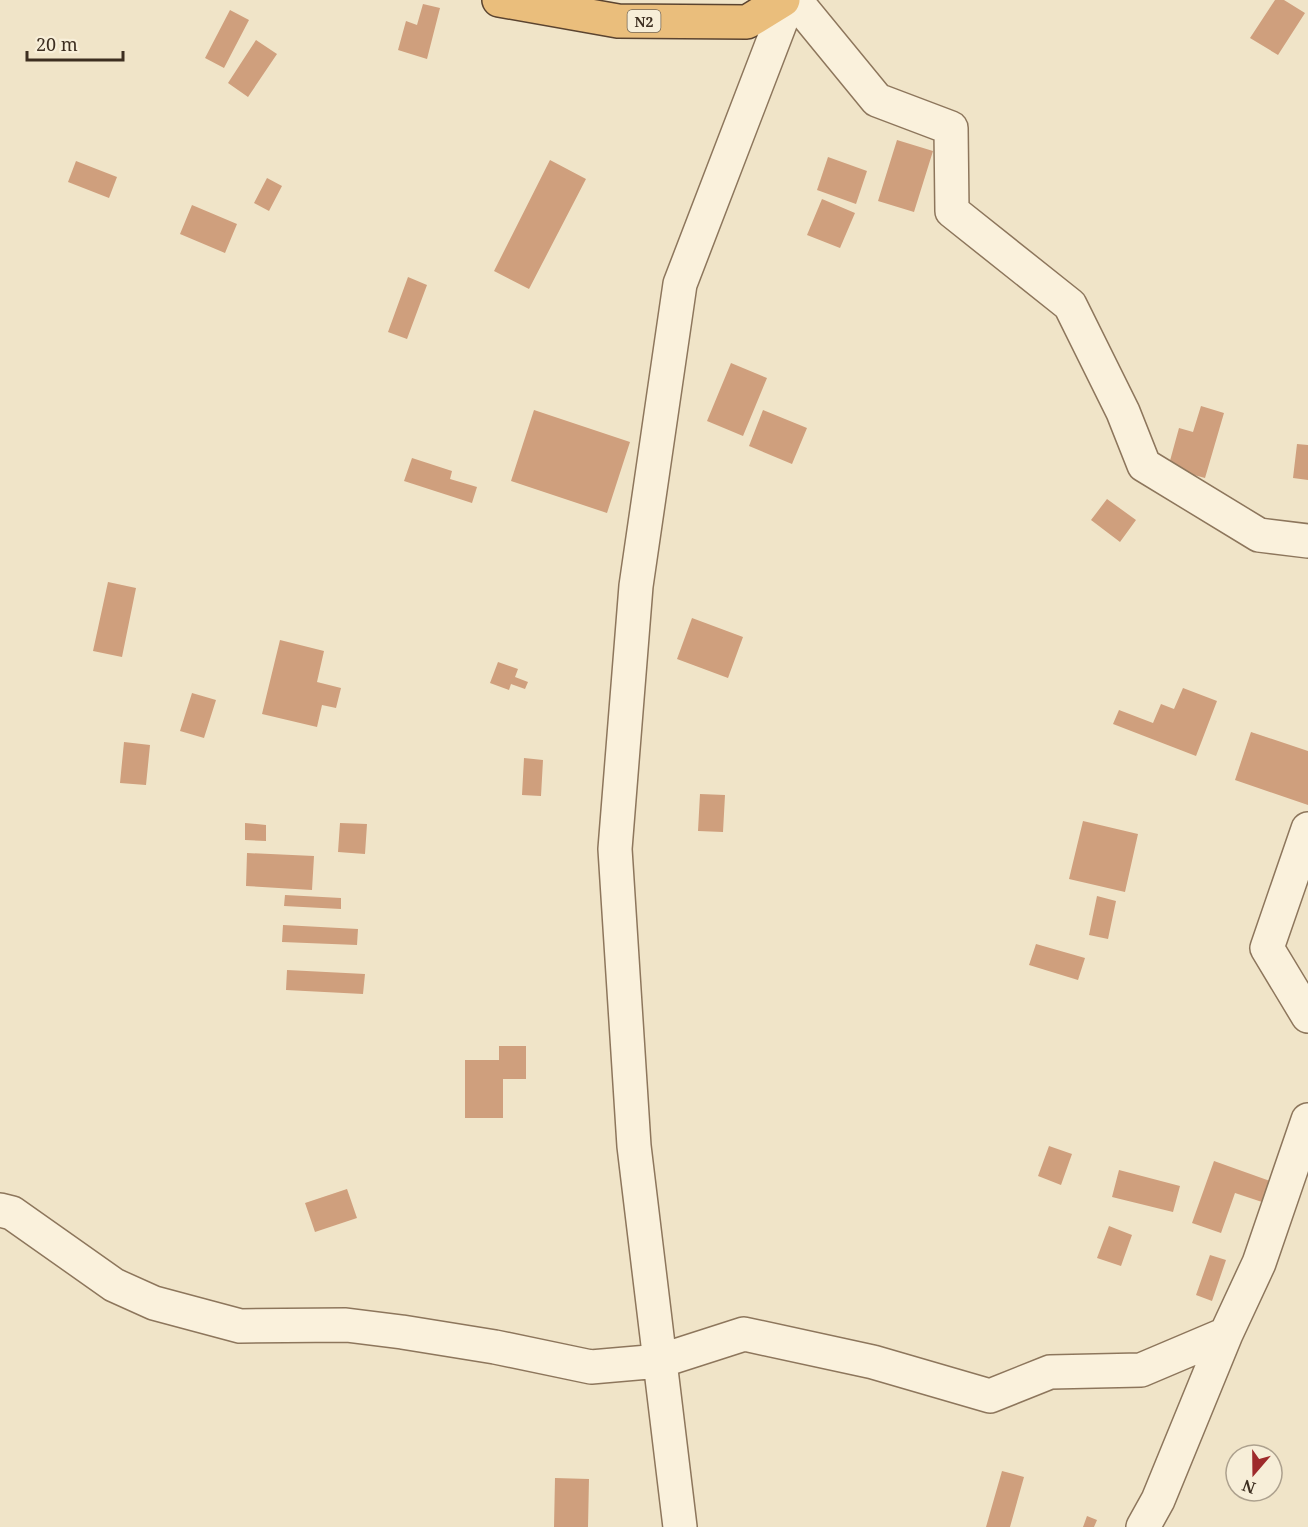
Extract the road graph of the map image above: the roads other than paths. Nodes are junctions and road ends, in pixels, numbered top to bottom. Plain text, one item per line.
1 (500, 0) edge
2 (783, 0) edge
3 (789, 0) edge
4 (795, 0) edge
5 (1308, 541) edge
6 (1308, 829) edge
7 (1308, 1016) edge
8 (1308, 1120) edge
9 (0, 1210) edge
10 (1226, 1334) junction
11 (660, 1361) junction
12 (680, 1527) edge
13 (1143, 1527) edge

1 - 2 highway, N2
3 - 11 street
4 - 5 street
6 - 7 street
8 - 10 street
9 - 11 street
10 - 11 street
10 - 13 street
11 - 12 street

